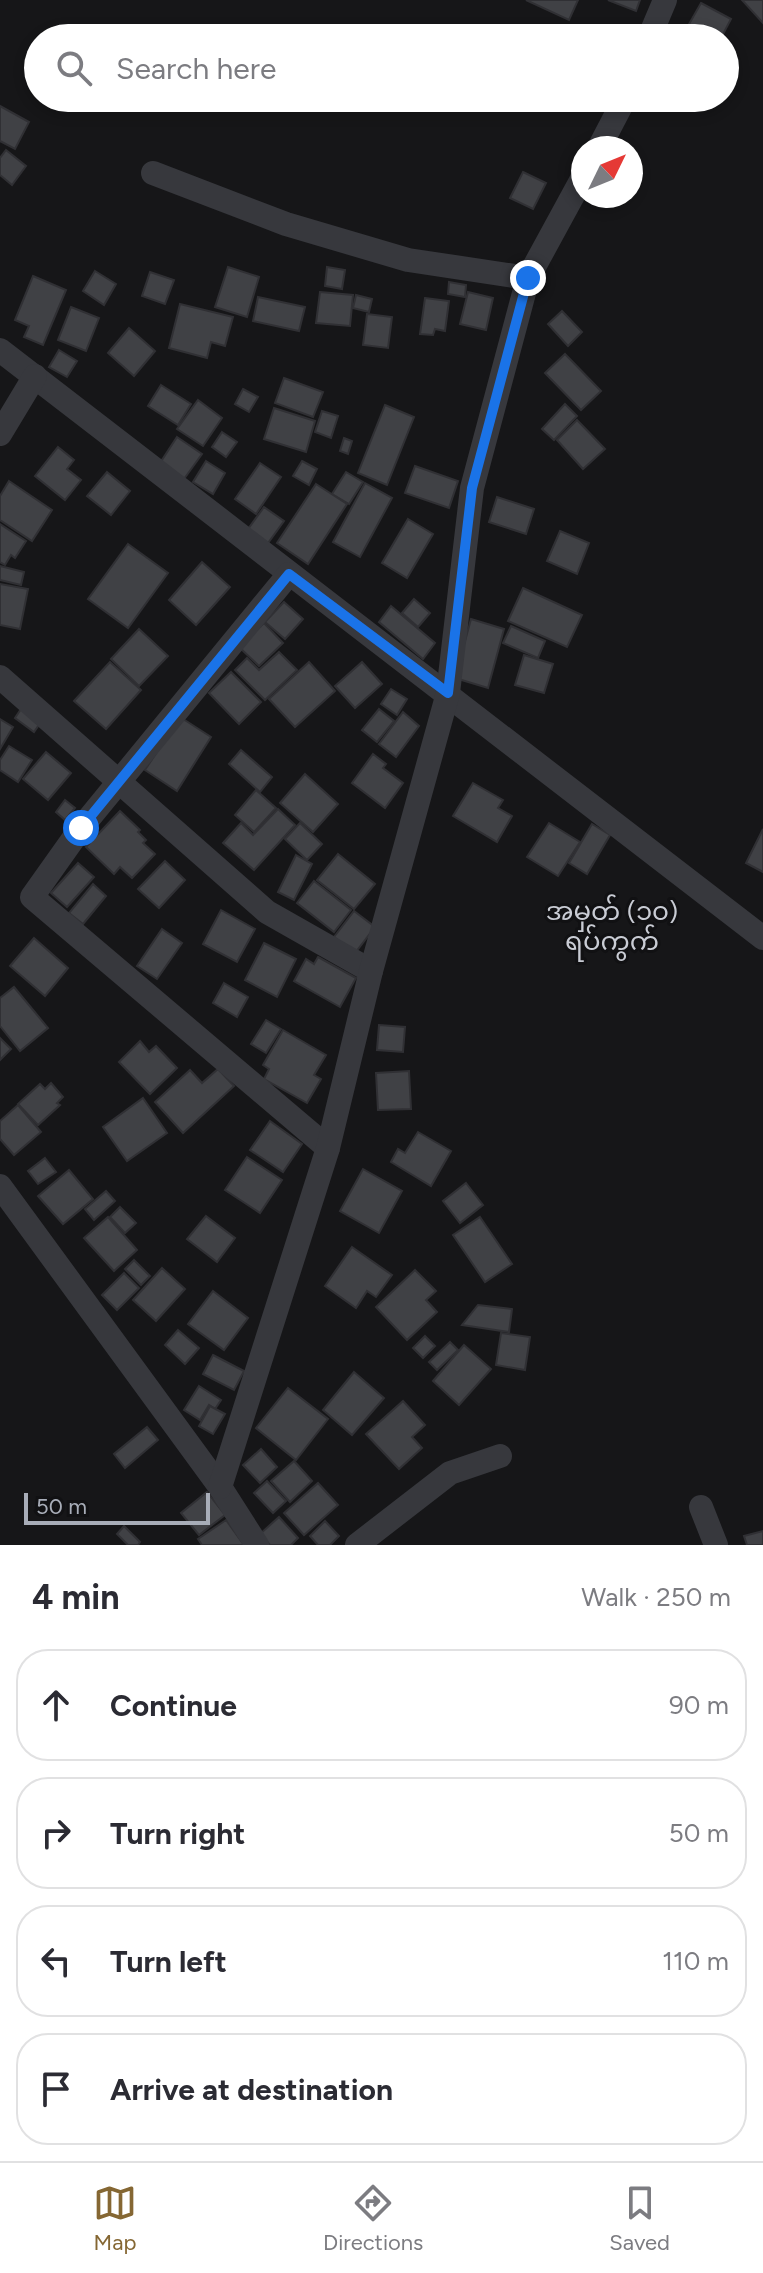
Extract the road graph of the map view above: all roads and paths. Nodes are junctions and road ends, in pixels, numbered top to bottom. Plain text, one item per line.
1 (665, 0) edge
2 (655, 24) edge
3 (618, 112) edge
4 (605, 136) edge
5 (153, 173) dead end
6 (571, 199) edge
7 (528, 278) junction
8 (0, 350) edge
9 (35, 376) junction
10 (0, 434) edge
11 (289, 574) junction
12 (0, 677) edge
13 (448, 693) junction
14 (121, 782) junction
15 (763, 938) edge
16 (371, 971) junction
17 (328, 1148) junction
18 (0, 1186) edge
19 (500, 1456) dead end
20 (220, 1487) junction
21 (701, 1507) dead end
22 (257, 1545) edge
23 (357, 1545) edge
24 (716, 1545) edge

1 - 2 street
3 - 4 street
5 - 7 street
6 - 7 street
7 - 13 street
8 - 9 street
9 - 10 street
9 - 11 street
11 - 13 street
11 - 14 street
12 - 14 street
13 - 15 street
13 - 16 street
14 - 16 street
14 - 17 street
16 - 17 street
17 - 20 street
18 - 20 street
19 - 23 street
20 - 22 street
21 - 24 street

